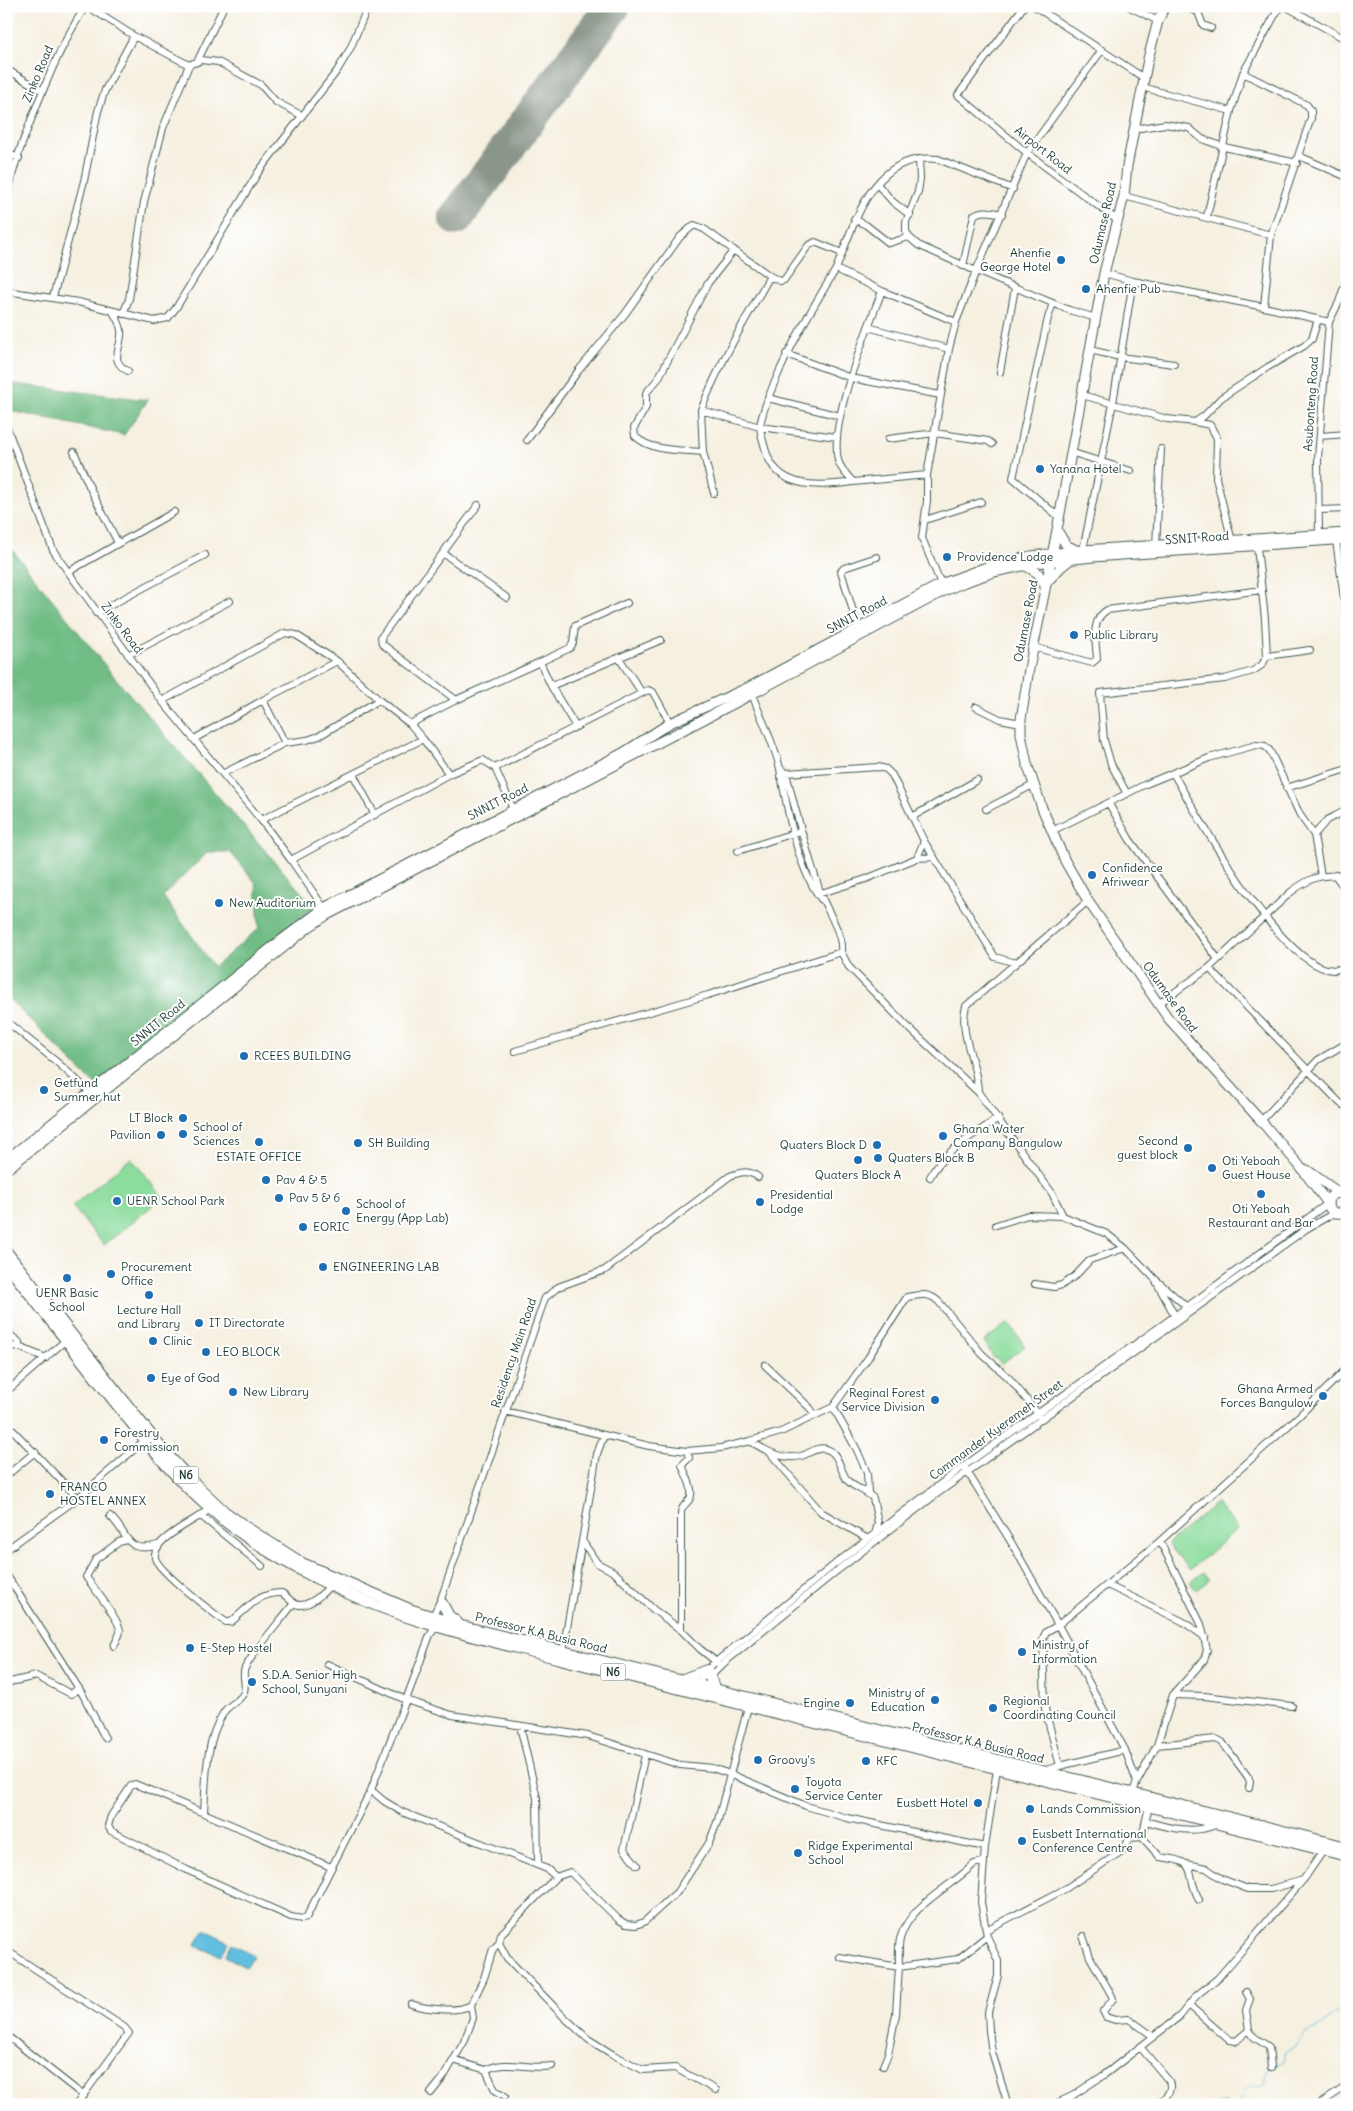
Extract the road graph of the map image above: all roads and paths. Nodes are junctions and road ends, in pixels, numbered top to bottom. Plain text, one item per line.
1 (87, 6) edge
2 (224, 6) edge
3 (368, 6) edge
4 (1024, 6) edge
5 (1034, 6) edge
6 (1128, 6) edge
7 (1165, 6) edge
8 (1184, 6) edge
9 (1280, 6) edge
10 (1284, 6) edge
11 (1158, 21) junction
12 (1211, 28) dead end
13 (134, 36) junction
14 (1347, 40) edge
15 (1102, 50) junction
16 (197, 62) junction
17 (189, 65) junction
18 (6, 69) edge
19 (1243, 73) junction
20 (1143, 83) junction
21 (43, 90) junction
22 (1231, 111) junction
23 (301, 115) junction
24 (1134, 129) junction
25 (1224, 147) junction
26 (6, 153) edge
27 (1027, 153) junction
28 (1299, 156) junction
29 (19, 158) junction
30 (919, 159) junction
31 (1297, 163) junction
32 (1347, 177) edge
33 (877, 184) junction
34 (1013, 189) junction
35 (1124, 196) junction
36 (6, 212) edge
37 (1002, 214) junction
38 (910, 215) junction
39 (1207, 216) junction
40 (854, 219) junction
41 (1117, 220) junction
42 (1272, 235) junction
43 (909, 237) junction
44 (734, 250) junction
45 (842, 253) junction
46 (963, 266) junction
47 (836, 269) junction
48 (976, 271) junction
49 (1104, 272) junction
50 (770, 276) junction
51 (1347, 278) edge
52 (1133, 281) junction
53 (1015, 288) junction
54 (6, 291) edge
55 (882, 291) junction
56 (52, 297) junction
57 (1054, 303) junction
58 (1264, 307) junction
59 (113, 312) junction
60 (123, 314) junction
61 (1096, 318) junction
62 (1318, 319) junction
63 (956, 322) junction
64 (1329, 322) junction
65 (868, 327) junction
66 (949, 349) junction
67 (1090, 350) junction
68 (786, 354) junction
69 (1120, 357) junction
70 (1174, 364) dead end
71 (128, 371) dead end
72 (1000, 372) dead end
73 (851, 378) junction
74 (940, 395) junction
75 (1082, 396) junction
76 (768, 398) junction
77 (1113, 403) junction
78 (701, 410) junction
79 (840, 416) junction
80 (1195, 422) junction
81 (6, 425) edge
82 (760, 427) junction
83 (934, 433) junction
84 (1347, 434) edge
85 (1320, 436) junction
86 (837, 437) junction
87 (888, 439) dead end
88 (527, 440) dead end
89 (992, 444) dead end
90 (1161, 448) dead end
91 (74, 452) dead end
92 (702, 452) junction
93 (1070, 452) junction
94 (1101, 461) junction
95 (1131, 471) dead end
96 (927, 475) junction
97 (853, 482) junction
98 (714, 493) dead end
99 (981, 502) dead end
100 (478, 505) dead end
101 (1347, 509) edge
102 (1318, 510) junction
103 (174, 512) dead end
104 (1060, 517) junction
105 (924, 520) junction
106 (1057, 530) junction
107 (1347, 532) edge
108 (1319, 535) junction
109 (1336, 540) junction
110 (1347, 540) edge
111 (1232, 541) junction
112 (118, 543) junction
113 (1156, 546) junction
114 (1257, 547) junction
115 (1080, 551) junction
116 (443, 553) junction
117 (205, 555) dead end
118 (1031, 556) junction
119 (877, 557) dead end
120 (1051, 558) junction
121 (1071, 560) junction
122 (1023, 565) junction
123 (68, 572) junction
124 (941, 584) junction
125 (1046, 586) junction
126 (1262, 590) junction
127 (507, 598) dead end
128 (230, 601) dead end
129 (627, 603) dead end
130 (96, 613) junction
131 (1347, 620) edge
132 (858, 628) junction
133 (661, 640) dead end
134 (837, 644) junction
135 (1033, 647) junction
136 (825, 650) junction
137 (1310, 650) dead end
138 (128, 655) junction
139 (1267, 656) junction
140 (619, 658) junction
141 (337, 661) junction
142 (540, 662) junction
143 (551, 686) junction
144 (642, 693) junction
145 (752, 694) junction
146 (263, 700) junction
147 (379, 700) junction
148 (456, 700) junction
149 (162, 701) junction
150 (976, 706) dead end
151 (670, 723) junction
152 (1021, 723) junction
153 (410, 724) junction
154 (576, 727) junction
155 (194, 739) junction
156 (423, 739) junction
157 (285, 743) junction
158 (625, 756) junction
159 (615, 761) junction
160 (495, 768) junction
161 (1347, 769) edge
162 (1173, 772) junction
163 (224, 773) junction
164 (353, 774) junction
165 (450, 774) junction
166 (783, 774) junction
167 (977, 780) dead end
168 (1033, 785) junction
169 (1286, 788) junction
170 (1127, 794) junction
171 (1108, 804) junction
172 (513, 809) junction
173 (986, 809) dead end
174 (1347, 810) edge
175 (375, 815) junction
176 (912, 817) junction
177 (262, 820) junction
178 (801, 831) junction
179 (1052, 831) junction
180 (794, 834) junction
181 (1314, 834) junction
182 (924, 841) junction
183 (738, 851) dead end
184 (934, 857) junction
185 (917, 858) junction
186 (291, 860) junction
187 (1335, 875) junction
188 (1347, 875) edge
189 (1322, 876) junction
190 (1347, 892) edge
191 (819, 894) junction
192 (1088, 901) junction
193 (324, 908) junction
194 (1265, 917) junction
195 (841, 952) junction
196 (1218, 959) junction
197 (1016, 964) junction
198 (1347, 965) edge
199 (1209, 968) junction
200 (1158, 1004) junction
201 (6, 1021) edge
202 (159, 1043) junction
203 (1347, 1043) edge
204 (151, 1049) junction
205 (515, 1051) dead end
206 (1307, 1070) junction
207 (978, 1092) junction
208 (91, 1093) junction
209 (1347, 1107) edge
210 (998, 1118) junction
211 (1261, 1121) junction
212 (6, 1160) edge
213 (1298, 1164) junction
214 (6, 1170) edge
215 (758, 1177) dead end
216 (930, 1177) dead end
217 (1344, 1194) edge
218 (1327, 1203) junction
219 (1340, 1212) edge
220 (1064, 1216) junction
221 (1347, 1221) edge
222 (996, 1224) dead end
223 (1125, 1248) junction
224 (6, 1251) edge
225 (6, 1264) edge
226 (1155, 1279) junction
227 (1035, 1284) dead end
228 (1186, 1306) junction
229 (1192, 1312) junction
230 (1174, 1316) junction
231 (53, 1318) junction
232 (1179, 1322) junction
233 (6, 1332) edge
234 (66, 1340) junction
235 (6, 1345) edge
236 (19, 1347) junction
237 (46, 1358) junction
238 (765, 1365) dead end
239 (1347, 1368) edge
240 (6, 1392) edge
241 (833, 1407) junction
242 (505, 1411) junction
243 (815, 1415) junction
244 (1040, 1416) junction
245 (6, 1423) edge
246 (604, 1435) junction
247 (145, 1440) junction
248 (750, 1442) junction
249 (687, 1451) junction
250 (35, 1452) junction
251 (771, 1454) junction
252 (966, 1469) junction
253 (6, 1476) edge
254 (868, 1493) junction
255 (78, 1498) junction
256 (210, 1509) junction
257 (110, 1516) dead end
258 (201, 1516) junction
259 (875, 1534) junction
260 (868, 1539) junction
261 (127, 1540) junction
262 (1160, 1541) junction
263 (584, 1542) junction
264 (158, 1545) junction
265 (6, 1550) edge
266 (262, 1566) dead end
267 (6, 1574) edge
268 (322, 1576) junction
269 (333, 1581) junction
270 (1108, 1585) junction
271 (441, 1602) junction
272 (294, 1603) junction
273 (412, 1610) junction
274 (435, 1621) junction
275 (1058, 1625) junction
276 (462, 1626) junction
277 (681, 1630) junction
278 (1206, 1637) junction
279 (114, 1646) dead end
280 (563, 1651) junction
281 (328, 1664) dead end
282 (718, 1664) junction
283 (708, 1673) junction
284 (677, 1681) junction
285 (6, 1683) edge
286 (79, 1688) junction
287 (698, 1689) junction
288 (716, 1691) junction
289 (1173, 1695) junction
290 (406, 1700) junction
291 (1292, 1706) dead end
292 (748, 1707) junction
293 (812, 1719) junction
294 (520, 1726) junction
295 (106, 1738) dead end
296 (1157, 1745) junction
297 (1125, 1750) junction
298 (644, 1755) junction
299 (1060, 1766) junction
300 (996, 1769) junction
301 (730, 1774) junction
302 (1046, 1777) junction
303 (1137, 1782) junction
304 (1249, 1788) dead end
305 (371, 1790) junction
306 (1132, 1794) junction
307 (1149, 1806) junction
308 (204, 1812) junction
309 (1146, 1820) junction
310 (1219, 1823) junction
311 (1142, 1837) junction
312 (985, 1847) junction
313 (1347, 1847) edge
314 (1323, 1851) junction
315 (1347, 1856) edge
316 (984, 1861) junction
317 (1187, 1864) junction
318 (538, 1865) junction
319 (637, 1865) dead end
320 (330, 1867) junction
321 (556, 1877) junction
322 (1304, 1880) junction
323 (1199, 1900) dead end
324 (986, 1933) junction
325 (1082, 1936) dead end
326 (499, 1943) junction
327 (6, 1950) edge
328 (840, 1957) dead end
329 (899, 1967) junction
330 (1246, 1992) dead end
331 (411, 2004) dead end
332 (470, 2005) junction
333 (1190, 2006) junction
334 (1249, 2030) junction
335 (6, 2035) edge
336 (1153, 2036) junction
337 (1141, 2048) junction
338 (453, 2060) junction
339 (552, 2066) dead end
340 (883, 2066) dead end
341 (1271, 2067) dead end
342 (486, 2070) junction
343 (1347, 2086) edge
344 (716, 2090) dead end
345 (431, 2094) dead end
346 (84, 2096) junction
347 (505, 2096) dead end
348 (76, 2105) edge
349 (1008, 2105) edge
350 (1053, 2105) edge
351 (1156, 2105) edge
352 (1318, 2105) edge

1 - 13 street
1 - 21 street, Zinko Road
2 - 16 street
3 - 23 street
4 - 27 street, Airport Road
5 - 15 street
6 - 11 street
7 - 11 street, Odumase Road
8 - 12 street
9 - 19 street
10 - 14 street
11 - 20 street, Odumase Road
13 - 17 street
13 - 56 street
15 - 20 street
15 - 27 street
16 - 17 street
16 - 23 street
17 - 60 street
18 - 21 street
19 - 22 street
19 - 28 street
20 - 22 street
20 - 24 street, Odumase Road
21 - 29 street, Zinko Road
22 - 25 street
23 - 60 street
24 - 25 street
24 - 35 street, Odumase Road
25 - 31 street
25 - 39 street
26 - 29 street
27 - 34 street
27 - 41 street, Airport Road
28 - 31 street
28 - 32 street
29 - 36 street, Zinko Road
30 - 33 street
30 - 34 street
30 - 38 street
31 - 42 street
33 - 38 street
33 - 40 street
34 - 37 street
35 - 39 street
35 - 41 street, Odumase Road
37 - 46 street
37 - 48 street
38 - 43 street
39 - 42 street
40 - 43 street
40 - 45 street
41 - 49 street, Odumase Road
42 - 58 street
43 - 46 street
44 - 50 street
44 - 88 street
44 - 92 street
45 - 47 street
45 - 50 street
46 - 48 street
47 - 55 street
47 - 68 street
48 - 53 street
48 - 63 street
49 - 52 street
49 - 61 street, Odumase Road
50 - 78 street
51 - 64 street, Asubonteng Road
52 - 58 street
52 - 69 street
53 - 57 street
53 - 72 street
54 - 56 street
55 - 63 street
55 - 65 street
56 - 59 street
57 - 61 street
57 - 104 street
58 - 62 street
59 - 60 street
59 - 71 street
61 - 67 street, Odumase Road
62 - 64 street
62 - 80 street
63 - 66 street
64 - 85 street, Asubonteng Road
65 - 66 street
65 - 73 street
66 - 74 street
67 - 69 street
67 - 75 street, Odumase Road
68 - 73 street
68 - 76 street
69 - 70 street
69 - 77 street
73 - 74 street
73 - 79 street
74 - 83 street
75 - 77 street
75 - 93 street, Odumase Road
76 - 79 street
76 - 82 street
77 - 80 street
77 - 94 street
78 - 82 street
78 - 92 street
79 - 86 street
80 - 111 street
81 - 123 street, Zinko Road
82 - 86 street
82 - 97 street
83 - 87 street
83 - 89 street
83 - 96 street
84 - 85 street
85 - 102 street, Asubonteng Road
86 - 97 street
90 - 113 street
91 - 112 street
92 - 98 street
93 - 94 street
93 - 104 street, Odumase Road
94 - 95 street
94 - 115 street
96 - 97 street
96 - 105 street
99 - 105 street
100 - 116 street
101 - 102 street
102 - 108 street, Asubonteng Road
103 - 112 street
104 - 106 street, Odumase Road
105 - 124 street
106 - 115 street
106 - 118 street
106 - 120 street, Odumase Road
107 - 108 street, SSNIT Road
108 - 111 street, SSNIT Road
109 - 110 street, SSNIT Road
109 - 114 street, SSNIT Road
109 - 131 street
111 - 113 street, SSNIT Road
112 - 123 street
113 - 115 street, SSNIT Road
114 - 121 street, SSNIT Road
114 - 126 street
115 - 120 street, SSNIT Road
116 - 127 street
116 - 148 street
117 - 130 street
118 - 120 street, SNNIT Road
118 - 124 street, SNNIT Road
119 - 132 street
120 - 121 street, SSNIT Road
120 - 122 street, SNNIT Road
120 - 125 street, Odumase Road
121 - 125 street
122 - 125 street
122 - 134 street, SNNIT Road
123 - 130 street, Zinko Road
124 - 132 street, SNNIT Road
125 - 135 street, Odumase Road
126 - 135 street
126 - 139 street
128 - 138 street
129 - 142 street
130 - 138 street, Zinko Road
132 - 134 street, SNNIT Road
133 - 140 street
134 - 136 street, SNNIT Road
135 - 152 street, Odumase Road
136 - 145 street, SNNIT Road
136 - 151 street, SNNIT Road
137 - 139 street
138 - 149 street, Zinko Road
139 - 170 street
140 - 143 street
140 - 144 street
141 - 146 street
141 - 147 street
141 - 149 street
142 - 143 street
142 - 148 street
143 - 154 street
144 - 151 street
144 - 154 street
145 - 158 street, SNNIT Road
145 - 166 street
146 - 155 street
146 - 157 street
147 - 153 street
147 - 157 street
148 - 153 street
149 - 155 street, Zinko Road
150 - 152 street
151 - 158 street, SNNIT Road
152 - 168 street, Odumase Road
153 - 156 street
154 - 160 street
155 - 163 street, Zinko Road
156 - 164 street
156 - 165 street
157 - 163 street
158 - 159 street, SNNIT Road
159 - 172 street, SNNIT Road
159 - 202 street, SNNIT Road
160 - 165 street
160 - 172 street
161 - 169 street
162 - 169 street
162 - 170 street
162 - 194 street
163 - 177 street, Zinko Road
164 - 175 street
164 - 177 street
165 - 175 street
166 - 176 street
166 - 178 street
166 - 180 street
167 - 176 street
168 - 173 street
168 - 179 street, Odumase Road
169 - 181 street
170 - 171 street
171 - 179 street
171 - 196 street
172 - 193 street, SNNIT Road
174 - 181 street
175 - 186 street
176 - 182 street
177 - 186 street, Zinko Road
178 - 180 street
178 - 191 street
179 - 192 street, Odumase Road
180 - 183 street
180 - 191 street
181 - 189 street
182 - 184 street
182 - 185 street
184 - 185 street
184 - 197 street
185 - 191 street
186 - 193 street, Zinko Road
187 - 188 street
187 - 189 street
187 - 190 street
189 - 194 street
191 - 195 street
192 - 197 street
192 - 200 street, Odumase Road
193 - 202 street, SNNIT Road
194 - 196 street
194 - 198 street
195 - 205 street
195 - 207 street
196 - 199 street
197 - 207 street
199 - 200 street
199 - 206 street
200 - 211 street, Odumase Road
201 - 208 street
202 - 204 street, SNNIT Road
203 - 206 street
204 - 208 street, SNNIT Road
204 - 214 street, SNNIT Road
206 - 209 street
206 - 211 street
207 - 210 street
208 - 212 street, SNNIT Road
210 - 216 street
210 - 220 street
211 - 213 street, Odumase Road
213 - 217 street, Odumase Road
213 - 218 street, Odumase Road
215 - 242 street, Residency Main Road
217 - 218 street
218 - 219 street, Odumase Road
218 - 228 street, Commander Kyeremeh Street
219 - 221 street
219 - 229 street, Commander Kyeremeh Street
220 - 222 street
220 - 223 street
223 - 226 street
223 - 227 street
224 - 231 main road, Professor K.A Busia Road / N6
225 - 231 main road, Professor K.A Busia Road / N6
226 - 228 street
226 - 230 street
228 - 229 street
228 - 230 street, Commander Kyeremeh Street
229 - 232 street, Commander Kyeremeh Street
230 - 232 street
230 - 244 street, Commander Kyeremeh Street
231 - 234 main road, Professor K.A Busia Road / N6
231 - 268 main road, Professor K.A Busia Road / N6
232 - 244 street, Commander Kyeremeh Street
233 - 236 street
234 - 237 street
234 - 247 main road, Professor K.A Busia Road / N6
235 - 236 street
236 - 237 street
237 - 240 street
238 - 243 street
239 - 262 street
241 - 243 street
241 - 244 street
241 - 254 street
242 - 246 street
242 - 271 street, Residency Main Road
243 - 248 street
244 - 252 street, Commander Kyeremeh Street
245 - 250 street
246 - 249 street
246 - 263 street
247 - 255 street
247 - 256 main road, Professor K.A Busia Road / N6
248 - 249 street
248 - 251 street
249 - 277 street
250 - 253 street
250 - 255 street
251 - 254 street
251 - 260 street
252 - 259 street, Commander Kyeremeh Street
252 - 275 street
252 - 282 street, Commander Kyeremeh Street
254 - 259 street
255 - 265 street
256 - 258 street
256 - 268 main road, Professor K.A Busia Road / N6
257 - 261 street
258 - 264 street
258 - 266 street
259 - 260 street, Commander Kyeremeh Street
260 - 282 street, Commander Kyeremeh Street
261 - 264 street
261 - 279 street
262 - 270 street
262 - 278 street
263 - 277 street
263 - 280 street
264 - 272 street
267 - 286 street
268 - 269 main road, Professor K.A Busia Road / N6
269 - 272 street
269 - 273 main road, Professor K.A Busia Road / N6
269 - 274 main road, Professor K.A Busia Road / N6
270 - 275 street
270 - 278 street
271 - 273 main road
271 - 274 street, Residency Main Road
271 - 276 main road
272 - 308 street
273 - 274 main road, Professor K.A Busia Road / N6
274 - 276 main road, Professor K.A Busia Road / N6
274 - 287 main road, Professor K.A Busia Road / N6
274 - 290 street, Residency Main Road
275 - 297 street
275 - 299 street
276 - 280 main road, Professor K.A Busia Road / N6
277 - 282 street
278 - 289 street
280 - 284 main road, Professor K.A Busia Road / N6
281 - 290 street
282 - 283 street, Commander Kyeremeh Street
283 - 284 main road
283 - 287 street, Commander Kyeremeh Street
283 - 288 main road
284 - 287 main road, Professor K.A Busia Road / N6
285 - 286 street
286 - 295 street
287 - 288 main road, Professor K.A Busia Road / N6
287 - 292 main road, Professor K.A Busia Road / N6
288 - 293 main road, Professor K.A Busia Road / N6
289 - 291 street
289 - 296 street
290 - 294 street
290 - 305 street
292 - 293 main road, Professor K.A Busia Road / N6
292 - 301 street
293 - 300 main road, Professor K.A Busia Road / N6
293 - 302 main road, Professor K.A Busia Road / N6
294 - 298 street
294 - 318 street
296 - 303 street
296 - 304 street
297 - 299 street
297 - 303 street
298 - 301 street
298 - 319 street
299 - 302 street
300 - 302 main road, Professor K.A Busia Road / N6
300 - 312 street
301 - 312 street
301 - 321 street
302 - 306 main road, Professor K.A Busia Road / N6
302 - 307 main road, Professor K.A Busia Road / N6
303 - 306 street
305 - 318 street
305 - 320 street
306 - 313 main road, Professor K.A Busia Road / N6
307 - 309 street
307 - 310 main road, Professor K.A Busia Road / N6
308 - 320 street
308 - 320 street
309 - 310 street
309 - 311 street
310 - 314 main road, Professor K.A Busia Road / N6
311 - 317 street
311 - 324 street
312 - 316 street
314 - 315 main road, Professor K.A Busia Road / N6
314 - 322 street
316 - 324 street
316 - 329 street
317 - 322 street
317 - 323 street
318 - 321 street
321 - 326 street
322 - 333 street
324 - 329 street
324 - 349 street
325 - 336 street
326 - 332 street
326 - 344 street
327 - 346 street
328 - 329 street
329 - 340 street
330 - 334 street
331 - 332 street
332 - 338 street
333 - 334 street
333 - 336 street
334 - 341 street
335 - 346 street
336 - 337 street
337 - 350 street
337 - 351 street
338 - 342 street
338 - 345 street
339 - 342 street
342 - 347 street
343 - 352 street
346 - 348 street

